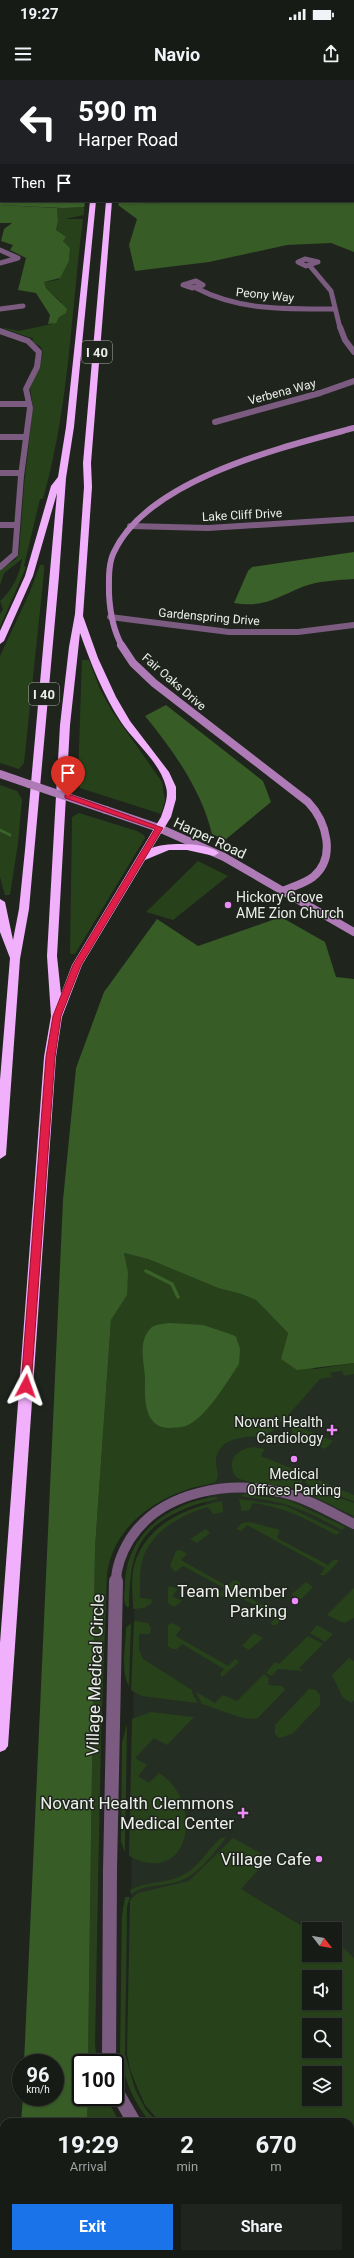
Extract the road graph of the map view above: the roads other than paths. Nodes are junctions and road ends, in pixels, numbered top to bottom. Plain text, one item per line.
1 (93, 202) edge
2 (109, 202) edge
3 (0, 250) edge
4 (0, 263) edge
5 (310, 266) dead end
6 (196, 288) dead end
7 (22, 306) dead end
8 (0, 309) edge
9 (335, 309) junction
10 (0, 332) edge
11 (354, 352) edge
12 (354, 381) edge
13 (0, 404) edge
14 (29, 404) junction
15 (216, 422) dead end
16 (354, 428) edge
17 (0, 436) edge
18 (26, 437) junction
19 (0, 472) edge
20 (22, 473) junction
21 (62, 478) junction
22 (354, 519) edge
23 (0, 525) edge
24 (16, 525) junction
25 (130, 526) junction
26 (0, 567) edge
27 (78, 614) junction
28 (110, 617) junction
29 (354, 625) edge
30 (0, 641) edge
31 (0, 774) edge
32 (159, 828) junction
33 (214, 852) junction
34 (143, 857) junction
35 (285, 890) junction
36 (0, 902) edge
37 (354, 932) edge
38 (16, 959) junction
39 (57, 1016) junction
40 (0, 1155) edge
41 (354, 1524) edge
42 (0, 1746) edge
43 (109, 2054) edge
44 (124, 2106) edge
45 (131, 2118) edge

1 - 21 highway, I 40
2 - 27 highway, I 40
3 - 4 street
5 - 9 street
6 - 9 street, Peony Way
7 - 8 street
9 - 11 street
10 - 14 street
12 - 15 street, Verbena Way
13 - 14 street
14 - 18 street
16 - 25 street, Fair Oaks Drive
17 - 18 street
18 - 20 street
19 - 20 street
20 - 24 street
21 - 30 highway
21 - 38 highway, I 40
22 - 25 street, Lake Cliff Drive
23 - 24 street
24 - 26 street
25 - 28 street, Fair Oaks Drive
27 - 32 highway
27 - 39 highway, I 40
28 - 29 street, Gardenspring Drive
28 - 35 street, Fair Oaks Drive
31 - 32 street, Harper Road, bridge
32 - 33 street, Harper Road
32 - 34 highway
33 - 34 highway
33 - 35 street, Harper Road
34 - 39 highway
35 - 37 street, Harper Road
36 - 38 highway
38 - 40 highway, I 40
39 - 42 highway, I 40
41 - 43 street, Village Medical Circle
44 - 45 street

